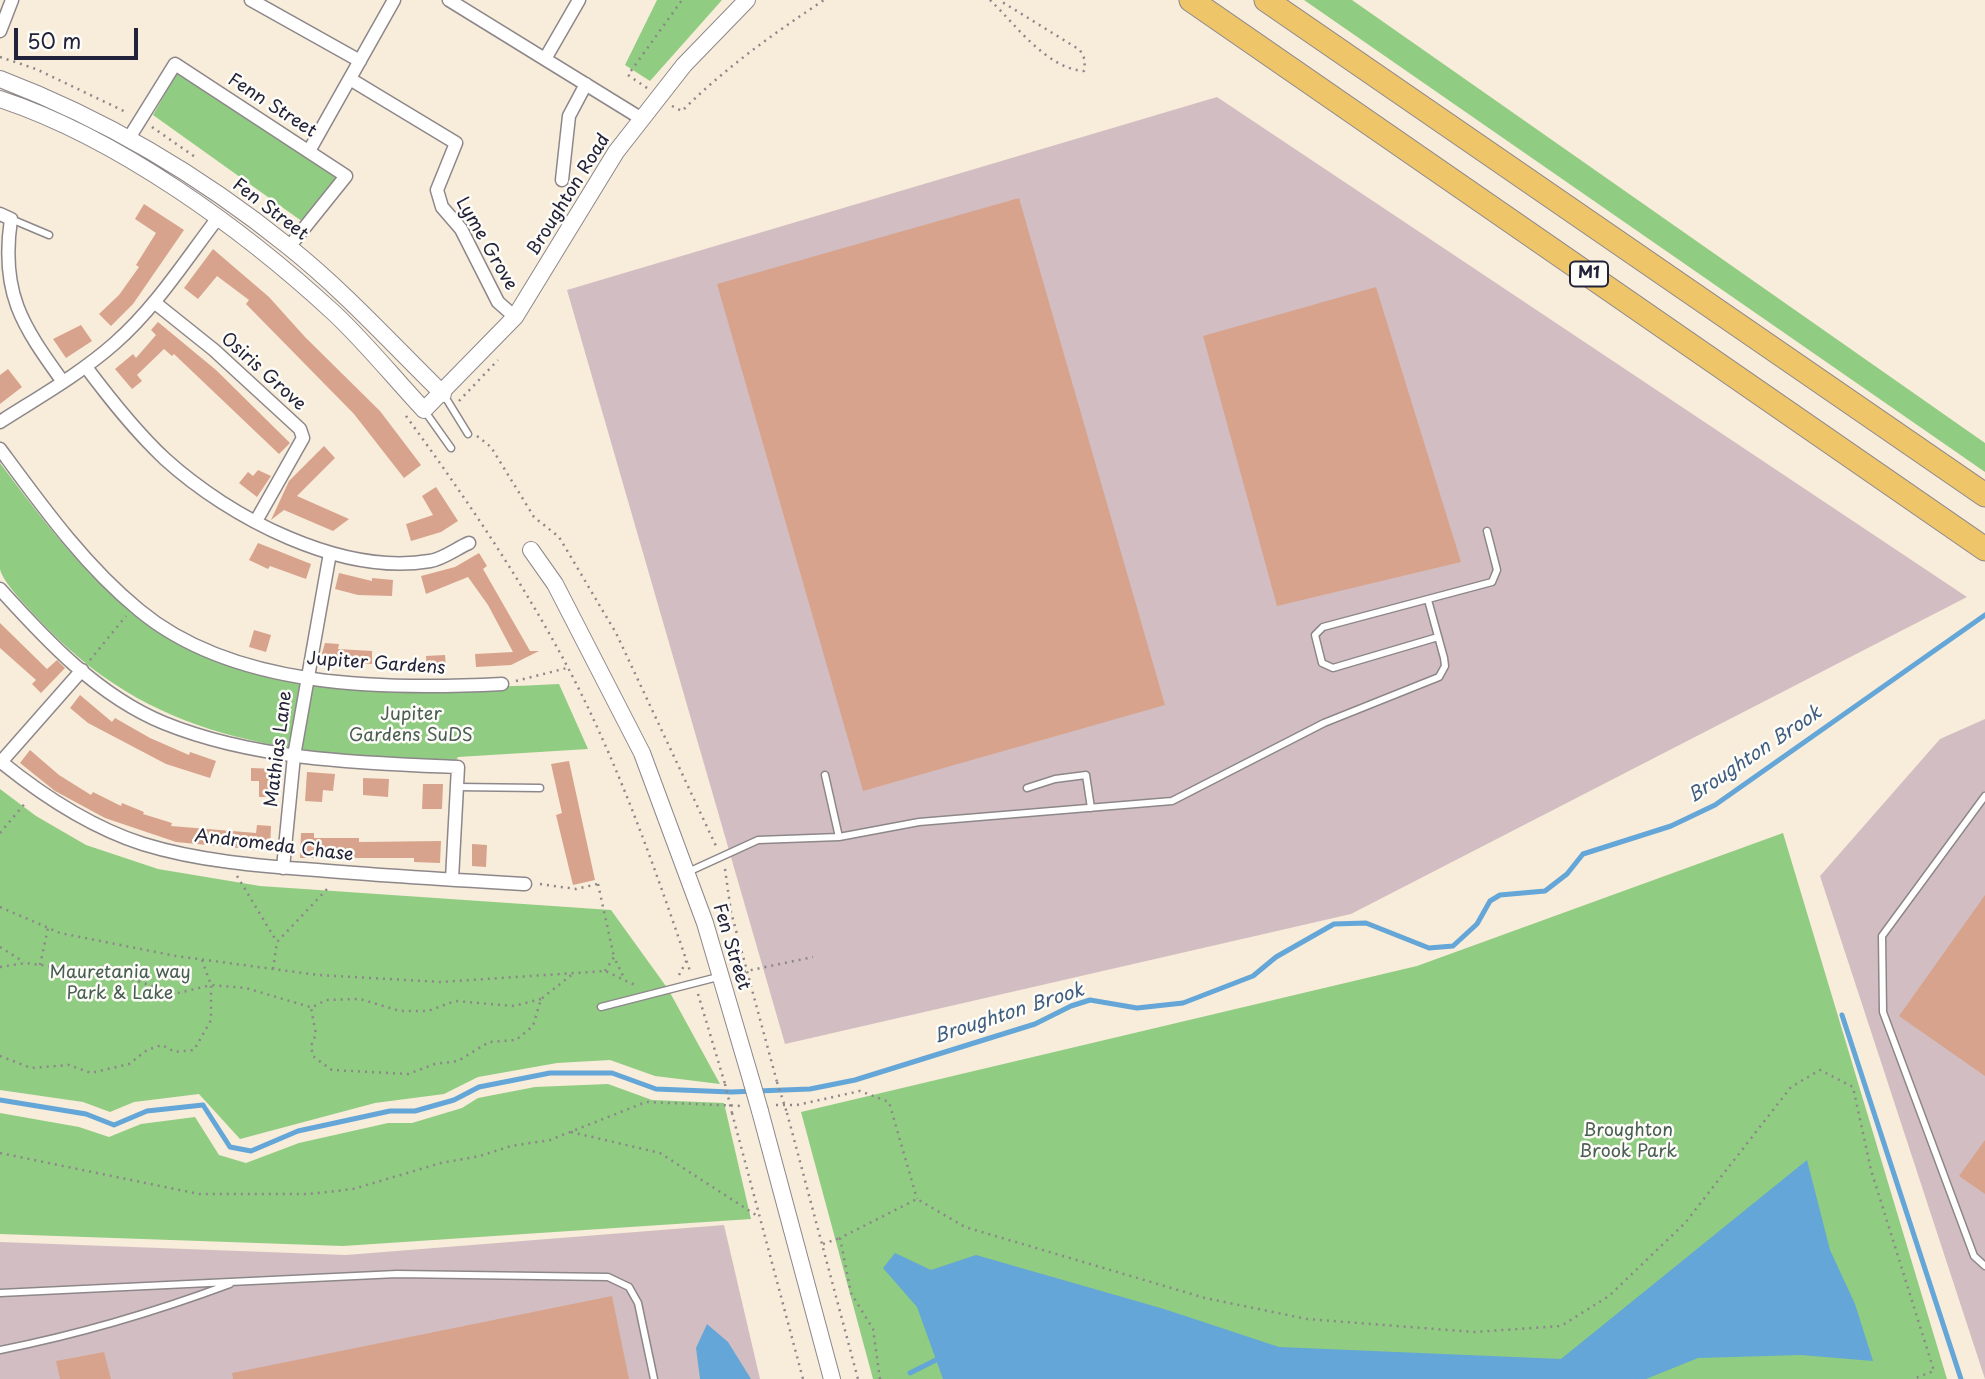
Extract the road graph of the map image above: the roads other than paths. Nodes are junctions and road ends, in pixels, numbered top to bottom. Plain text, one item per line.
1 (12, 0) edge
2 (251, 0) edge
3 (394, 0) edge
4 (449, 0) edge
5 (579, 0) edge
6 (747, 0) edge
7 (1191, 0) edge
8 (1266, 0) edge
9 (0, 31) edge
10 (545, 59) junction
11 (360, 61) junction
12 (0, 79) edge
13 (350, 79) junction
14 (586, 84) junction
15 (0, 99) edge
16 (642, 119) junction
17 (129, 138) junction
18 (310, 151) junction
19 (562, 180) dead end
20 (6, 217) edge
21 (216, 219) junction
22 (49, 235) dead end
23 (289, 247) junction
24 (154, 302) junction
25 (515, 317) junction
26 (86, 367) junction
27 (63, 382) junction
28 (443, 394) junction
29 (424, 410) junction
30 (0, 422) edge
31 (467, 432) road end
32 (451, 448) dead end
33 (0, 449) edge
34 (1985, 495) edge
35 (256, 521) junction
36 (1487, 531) dead end
37 (469, 543) dead end
38 (531, 550) dead end
39 (1985, 550) edge
40 (330, 553) junction
41 (0, 589) edge
42 (1428, 600) junction
43 (1438, 637) junction
44 (86, 665) junction
45 (306, 679) junction
46 (502, 684) road end
47 (294, 756) junction
48 (0, 762) edge
49 (825, 775) dead end
50 (457, 787) junction
51 (540, 788) dead end
52 (1027, 788) dead end
53 (1985, 796) edge
54 (1091, 808) junction
55 (839, 837) junction
56 (283, 868) junction
57 (688, 872) junction
58 (452, 879) junction
59 (525, 884) road end
60 (720, 976) junction
61 (601, 1007) dead end
62 (1985, 1266) edge
63 (236, 1282) junction
64 (0, 1293) edge
65 (0, 1350) edge
66 (654, 1379) edge
67 (832, 1379) edge

1 - 9 street
2 - 11 street
3 - 11 street
4 - 10 street
5 - 10 street
6 - 16 street, Broughton Road
7 - 39 highway, M1
8 - 34 highway, M1
10 - 14 street
11 - 13 street
12 - 17 street, Fen Street
13 - 18 street
13 - 25 street, Lyme Grove
14 - 16 street
14 - 19 street
15 - 21 street
16 - 25 street, Broughton Road
17 - 18 street, Fenn Street
17 - 23 street, Fen Street
18 - 23 street, Fenn Street
20 - 22 lane
20 - 27 street
21 - 24 street
21 - 29 street
23 - 28 street, Fen Street
24 - 26 street
24 - 35 street, Osiris Grove
25 - 28 street, Broughton Road
26 - 27 street
26 - 35 street
27 - 30 street
28 - 29 street, Broughton Road
28 - 31 lane, Fen Street
29 - 32 lane
33 - 45 street, Jupiter Gardens
35 - 40 street
36 - 42 lane
37 - 40 street
38 - 57 street, Fen Street
40 - 45 street, Mathias Lane
41 - 44 street
42 - 43 lane
42 - 43 lane
43 - 54 lane
44 - 47 street
44 - 48 street
45 - 46 street, Jupiter Gardens
45 - 47 street, Mathias Lane
47 - 50 street
47 - 56 street, Mathias Lane
48 - 56 street, Andromeda Chase
49 - 55 lane
50 - 51 lane
50 - 58 street
52 - 54 lane
53 - 62 lane
54 - 55 lane
55 - 57 lane
56 - 58 street, Andromeda Chase
57 - 60 street, Fen Street
58 - 59 street, Andromeda Chase
60 - 61 lane
60 - 67 street, Fen Street, bridge
63 - 64 lane
63 - 65 lane
63 - 66 lane

